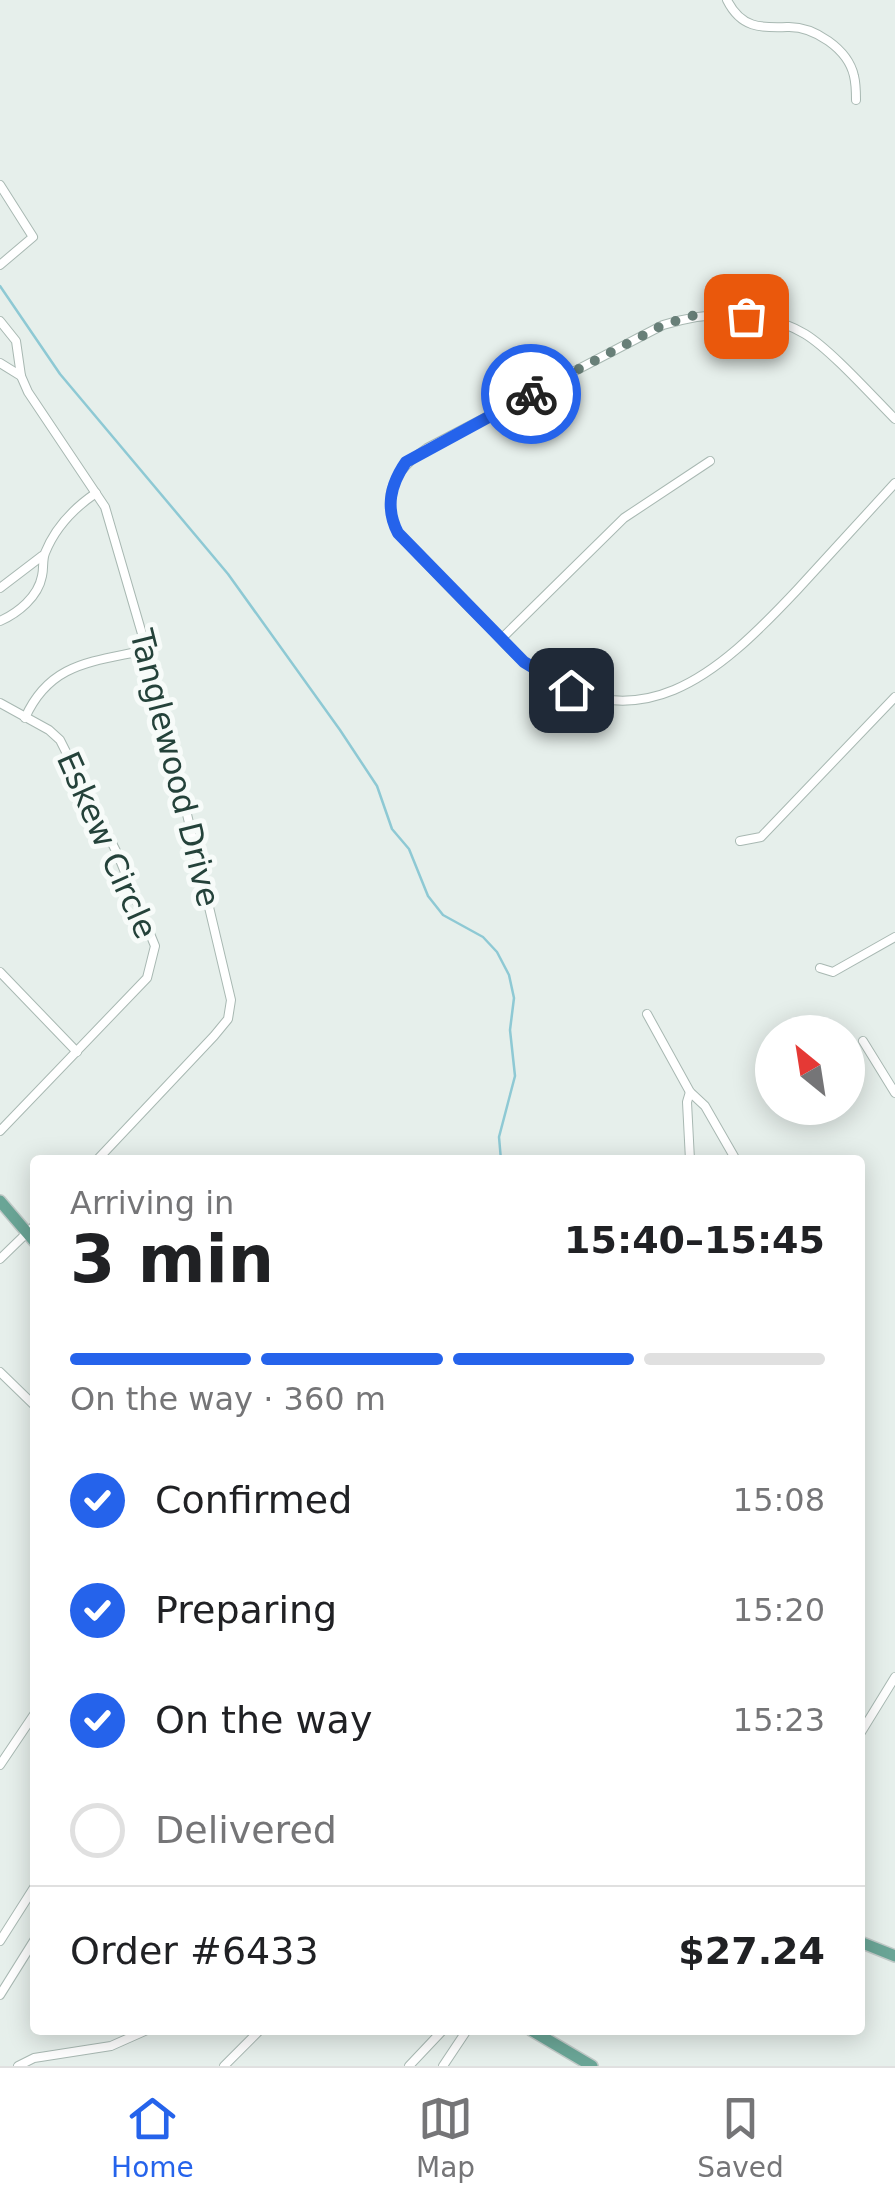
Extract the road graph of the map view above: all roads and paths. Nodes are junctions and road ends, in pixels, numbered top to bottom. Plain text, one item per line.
1 (726, 0) edge
2 (856, 100) dead end
3 (0, 184) edge
4 (0, 265) edge
5 (0, 320) edge
6 (0, 363) edge
7 (22, 376) junction
8 (895, 419) edge
9 (710, 461) dead end
10 (895, 484) edge
11 (96, 493) junction
12 (45, 552) junction
13 (0, 588) edge
14 (0, 621) edge
15 (501, 639) junction
16 (146, 650) junction
17 (895, 698) edge
18 (0, 704) edge
19 (25, 718) junction
20 (740, 841) dead end
21 (895, 937) edge
22 (820, 968) dead end
23 (0, 972) edge
24 (647, 1014) dead end
25 (865, 1045) edge
26 (77, 1052) junction
27 (690, 1092) junction
28 (895, 1093) edge
29 (0, 1131) edge
30 (102, 1155) edge
31 (690, 1155) edge
32 (733, 1155) edge
33 (0, 1201) edge
34 (30, 1231) edge
35 (30, 1235) edge
36 (0, 1259) edge
37 (0, 1372) edge
38 (30, 1401) edge
39 (895, 1676) edge
40 (30, 1720) edge
41 (865, 1726) edge
42 (0, 1765) edge
43 (30, 1894) edge
44 (0, 1941) edge
45 (865, 1944) edge
46 (30, 1948) edge
47 (895, 1956) edge
48 (0, 1995) edge
49 (136, 2035) edge
50 (255, 2035) edge
51 (438, 2035) edge
52 (464, 2035) edge
53 (539, 2035) edge
54 (18, 2066) edge
55 (224, 2066) edge
56 (410, 2066) edge
57 (443, 2066) edge
58 (592, 2066) edge

1 - 2 street
3 - 4 street
5 - 7 street, Tanglewood Drive
6 - 7 street
7 - 11 street, Tanglewood Drive
8 - 15 street
9 - 15 street
10 - 15 street
11 - 12 street
11 - 16 street, Tanglewood Drive
12 - 13 street
12 - 14 street
16 - 19 street
16 - 30 street, Tanglewood Drive
17 - 20 street
18 - 19 street, Eskew Circle
19 - 26 street, Eskew Circle
21 - 22 street
23 - 26 street
24 - 27 street
25 - 28 street
26 - 29 street, Eskew Circle
27 - 31 street
27 - 32 street
33 - 34 main road
35 - 36 street
37 - 38 street
39 - 41 street
40 - 42 street
43 - 44 street
45 - 47 main road
46 - 48 street
49 - 54 street
50 - 55 street
51 - 56 street
52 - 57 street
53 - 58 main road

